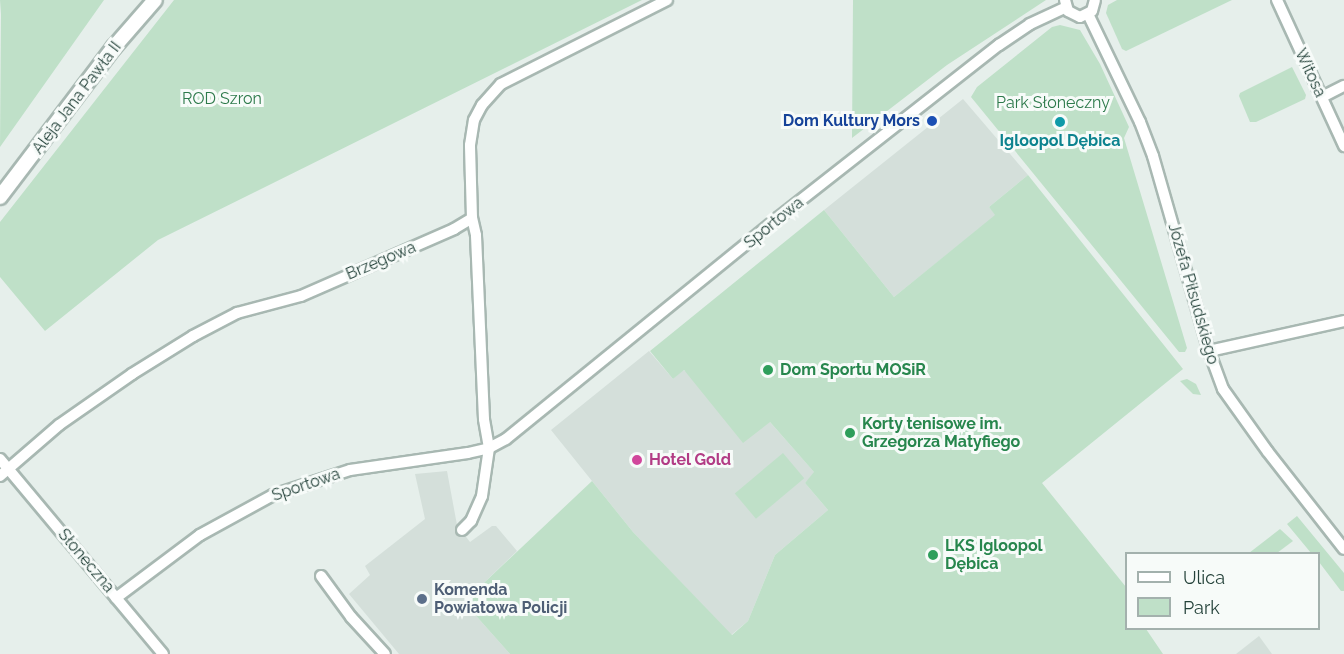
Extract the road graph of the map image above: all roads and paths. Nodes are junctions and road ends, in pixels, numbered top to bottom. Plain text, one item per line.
1 (155, 0) edge
2 (667, 0) edge
3 (1095, 0) edge
4 (1277, 0) edge
5 (1066, 4) edge
6 (1088, 14) junction
7 (1344, 86) edge
8 (1322, 97) junction
9 (1344, 146) edge
10 (0, 197) edge
11 (472, 218) junction
12 (1344, 321) edge
13 (1209, 351) junction
14 (489, 448) junction
15 (0, 459) edge
16 (4, 472) edge
17 (462, 530) dead end
18 (1344, 549) edge
19 (321, 576) dead end
20 (116, 598) junction
21 (163, 654) edge
22 (385, 654) edge

1 - 10 street, Aleja Jana Pawła II
2 - 11 street
3 - 6 street
4 - 8 street, Witosa
5 - 6 street
5 - 14 street, Sportowa
6 - 13 street, Józefa Piłsudskiego
7 - 8 street
8 - 9 street, Witosa
11 - 14 street
11 - 16 street, Brzegowa
12 - 13 street
13 - 18 street, Józefa Piłsudskiego
14 - 17 street
14 - 20 street, Sportowa
15 - 16 street, Słoneczna
16 - 20 street, Słoneczna
19 - 22 street
20 - 21 street, Słoneczna

